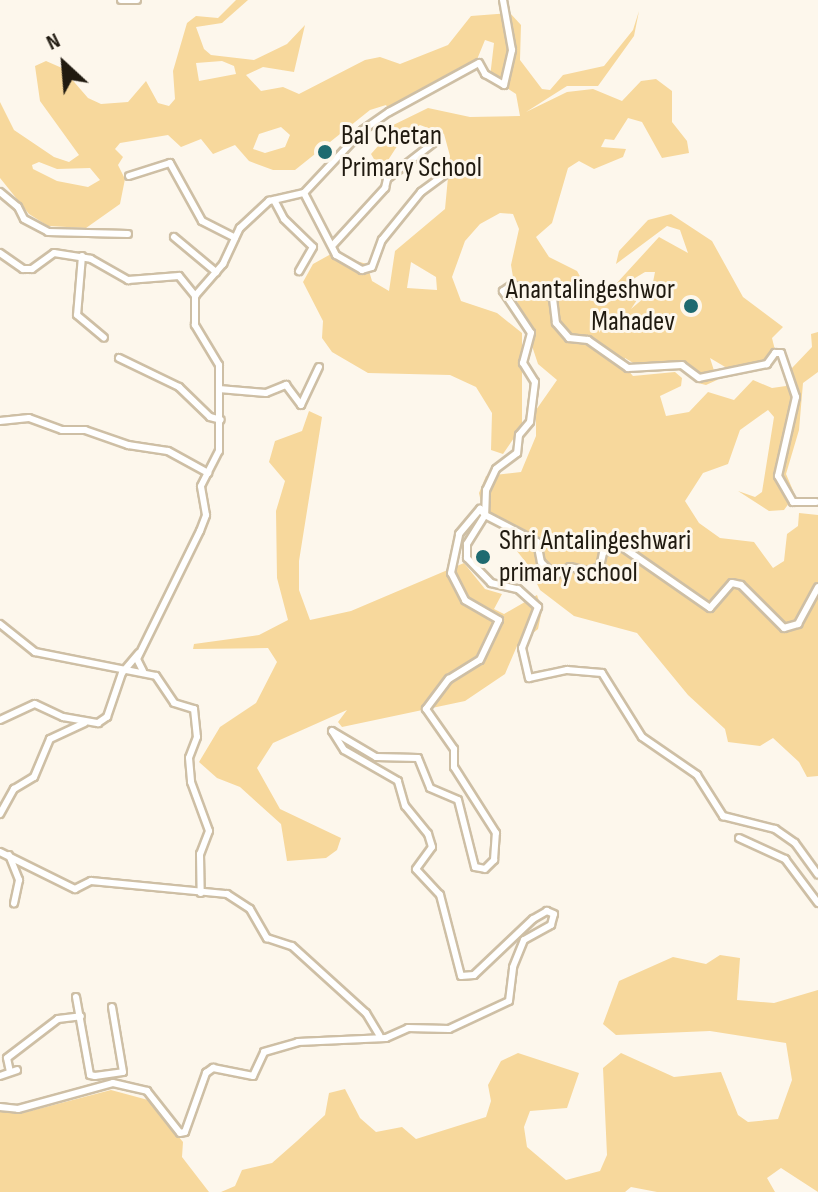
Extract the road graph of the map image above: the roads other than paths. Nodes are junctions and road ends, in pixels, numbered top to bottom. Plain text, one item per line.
1 (121, 0) edge
2 (137, 0) edge
3 (503, 0) edge
4 (436, 141) dead end
5 (455, 167) dead end
6 (129, 176) dead end
7 (0, 192) edge
8 (304, 193) junction
9 (274, 200) junction
10 (128, 234) dead end
11 (174, 237) dead end
12 (235, 238) junction
13 (332, 246) junction
14 (0, 253) edge
15 (82, 256) junction
16 (299, 271) dead end
17 (216, 272) junction
18 (195, 296) junction
19 (104, 338) dead end
20 (119, 358) dead end
21 (319, 367) dead end
22 (219, 389) junction
23 (221, 420) junction
24 (0, 421) edge
25 (208, 473) junction
26 (817, 502) edge
27 (485, 515) junction
28 (818, 587) edge
29 (0, 624) edge
30 (145, 649) junction
31 (143, 671) junction
32 (122, 673) junction
33 (0, 720) edge
34 (86, 722) junction
35 (0, 814) edge
36 (739, 838) dead end
37 (0, 852) edge
38 (9, 855) junction
39 (818, 875) edge
40 (201, 893) junction
41 (14, 903) dead end
42 (818, 903) edge
43 (76, 997) dead end
44 (112, 1007) dead end
45 (81, 1016) junction
46 (379, 1035) junction
47 (0, 1076) edge
48 (0, 1107) edge

1 - 2 street
3 - 8 street
4 - 13 street
5 - 13 street
6 - 12 street
7 - 10 street
8 - 9 street
8 - 13 street
9 - 12 street
9 - 16 street
11 - 17 street
12 - 17 street
14 - 15 street
15 - 18 street
15 - 19 street
17 - 18 street
18 - 22 street
20 - 23 street
21 - 22 street
22 - 23 street
23 - 25 street
24 - 25 street
25 - 30 street
26 - 27 street
27 - 28 street
27 - 39 street
27 - 46 street
29 - 32 street
30 - 31 street
30 - 32 street
31 - 32 street
31 - 40 street
32 - 34 street
33 - 34 street
34 - 35 street
36 - 42 street
37 - 38 street
38 - 40 street
38 - 41 street
40 - 46 street
43 - 45 street
44 - 45 street
45 - 47 street
46 - 48 street

